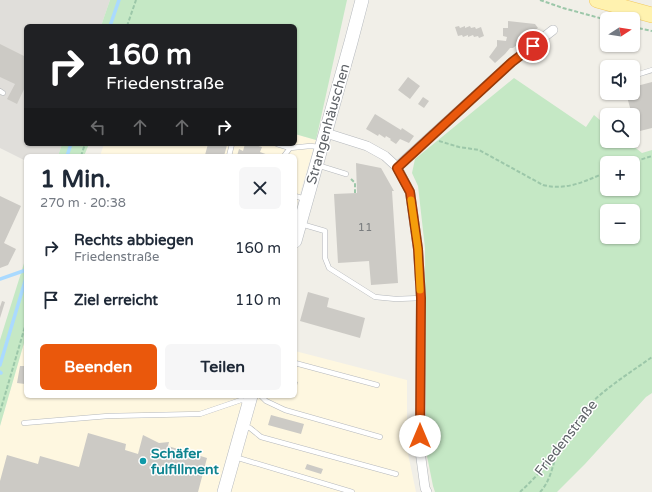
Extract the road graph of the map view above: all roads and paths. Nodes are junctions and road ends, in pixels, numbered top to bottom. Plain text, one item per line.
1 (136, 0) edge
2 (540, 0) edge
3 (597, 0) edge
4 (362, 2) edge
5 (652, 15) edge
6 (600, 18) edge
7 (128, 24) edge
8 (640, 28) edge
9 (553, 30) dead end
10 (652, 31) edge
11 (652, 70) edge
12 (640, 74) edge
13 (326, 133) junction
14 (430, 139) junction
15 (283, 146) edge
16 (290, 148) junction
17 (322, 148) junction
18 (286, 154) edge
19 (652, 156) edge
20 (640, 160) edge
21 (317, 165) junction
22 (397, 168) junction
23 (346, 174) dead end
24 (600, 175) edge
25 (355, 183) dead end
26 (355, 193) dead end
27 (301, 198) edge
28 (300, 224) junction
29 (297, 234) edge
30 (421, 298) junction
31 (24, 330) edge
32 (652, 357) edge
33 (297, 364) edge
34 (377, 386) dead end
35 (263, 398) edge
36 (250, 399) edge
37 (0, 412) edge
38 (24, 423) dead end
39 (243, 425) junction
40 (380, 437) dead end
41 (557, 451) junction
42 (234, 457) junction
43 (396, 474) dead end
44 (224, 492) edge
45 (352, 492) edge
46 (427, 492) edge
47 (520, 492) edge
48 (540, 492) edge

1 - 7 path
2 - 6 path
3 - 5 main road
4 - 13 street, Strangenhäuschen
8 - 10 path
9 - 14 street
11 - 12 lane
13 - 17 street, Strangenhäuschen
13 - 22 street
14 - 22 street
14 - 24 path
15 - 16 lane
16 - 17 lane
16 - 18 lane
17 - 21 street, Strangenhäuschen
19 - 20 path
21 - 23 lane
21 - 27 street, Strangenhäuschen
22 - 30 street
25 - 26 path
27 - 28 street, Strangenhäuschen
28 - 29 street, Strangenhäuschen
28 - 30 lane
30 - 46 street
31 - 37 path
32 - 41 path, Friedenstraße
33 - 34 lane
35 - 40 lane
36 - 38 lane
36 - 39 street
39 - 42 street
39 - 43 lane
41 - 47 path, Friedenstraße
41 - 48 path
42 - 44 street
42 - 45 lane

